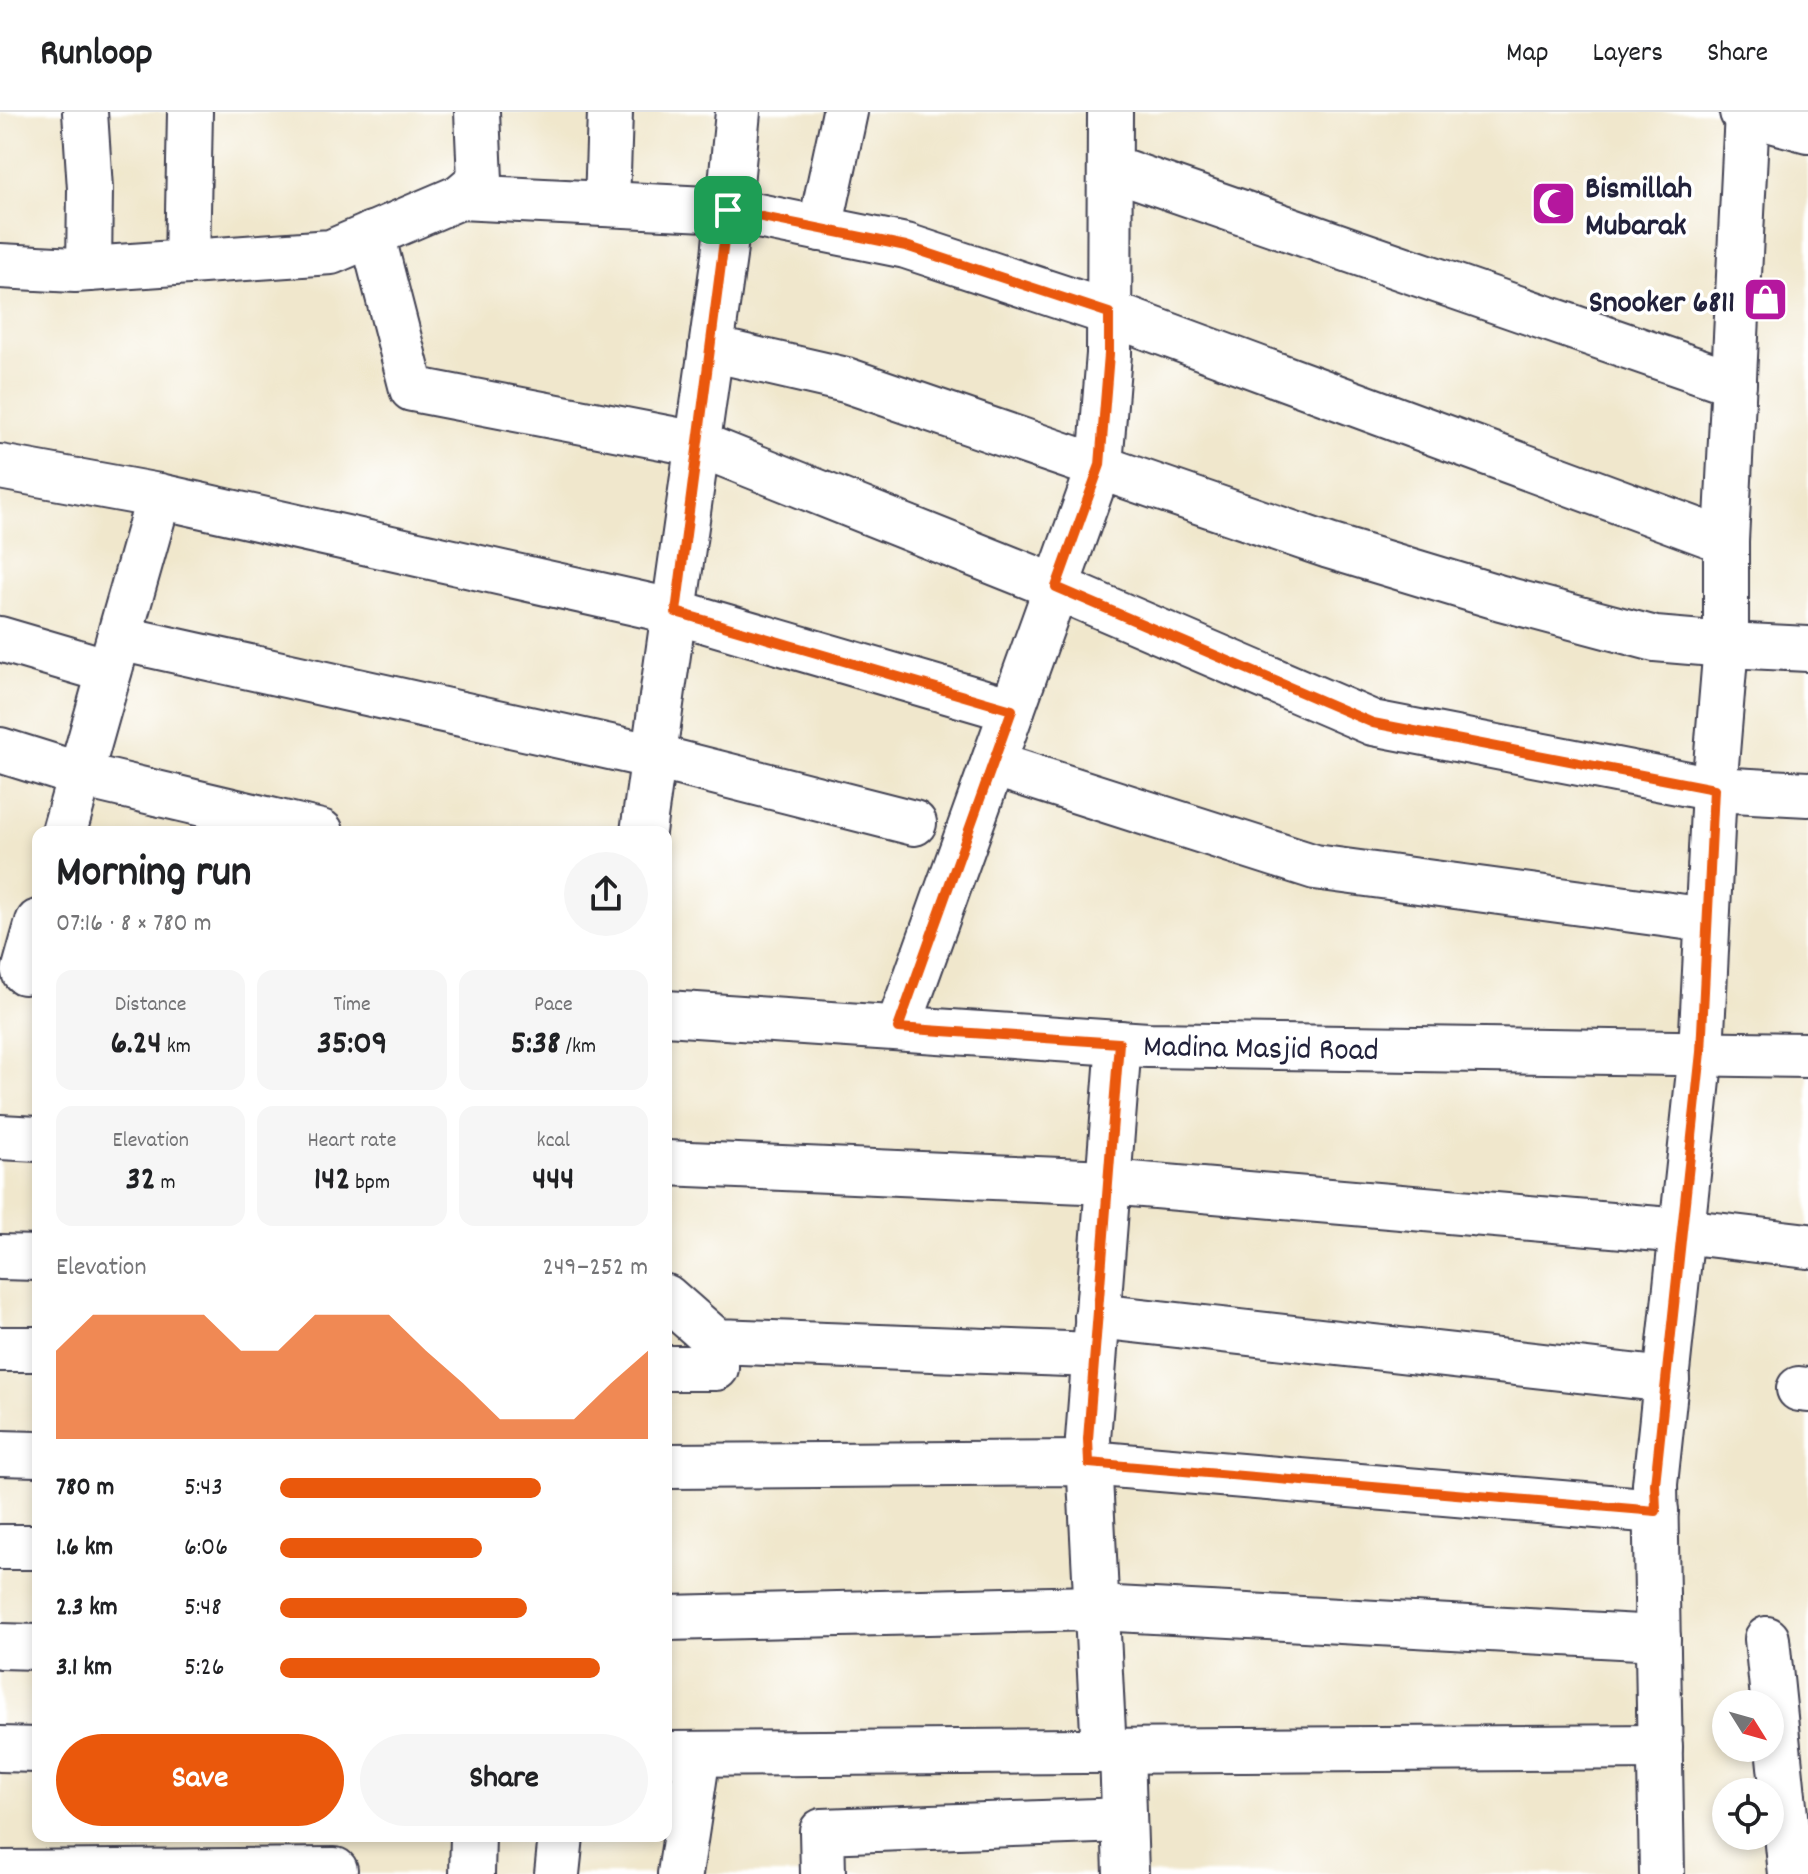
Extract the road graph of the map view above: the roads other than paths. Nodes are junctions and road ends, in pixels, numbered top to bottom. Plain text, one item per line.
1 (85, 112) edge
2 (190, 112) edge
3 (477, 112) edge
4 (610, 112) edge
5 (738, 112) edge
6 (845, 112) edge
7 (1110, 112) edge
8 (1745, 112) edge
9 (1808, 130) edge
10 (1110, 167) junction
11 (460, 197) junction
12 (607, 204) junction
13 (728, 210) junction
14 (820, 229) junction
15 (372, 234) junction
16 (187, 262) junction
17 (0, 266) edge
18 (89, 269) junction
19 (1109, 313) junction
20 (711, 349) junction
21 (1734, 383) junction
22 (698, 444) junction
23 (1100, 465) junction
24 (0, 467) edge
25 (159, 496) junction
26 (1726, 541) junction
27 (1056, 587) junction
28 (676, 612) junction
29 (0, 639) edge
30 (1726, 645) junction
31 (1808, 649) edge
32 (114, 655) junction
33 (1012, 710) junction
34 (0, 750) edge
35 (655, 757) junction
36 (993, 764) junction
37 (80, 775) junction
38 (1714, 789) junction
39 (1808, 794) edge
40 (914, 823) dead end
41 (66, 826) edge
42 (296, 826) edge
43 (644, 826) edge
44 (1707, 920) junction
45 (32, 940) edge
46 (21, 972) edge
47 (672, 1013) edge
48 (898, 1028) junction
49 (1119, 1043) junction
50 (1701, 1052) junction
51 (1808, 1055) edge
52 (0, 1137) edge
53 (32, 1139) edge
54 (672, 1163) edge
55 (1108, 1182) junction
56 (1682, 1231) junction
57 (1808, 1246) edge
58 (0, 1257) edge
59 (32, 1258) edge
60 (672, 1302) edge
61 (1096, 1336) junction
62 (716, 1341) junction
63 (0, 1349) edge
64 (32, 1349) edge
65 (672, 1368) edge
66 (1667, 1380) junction
67 (0, 1453) edge
68 (32, 1454) edge
69 (1089, 1463) junction
70 (672, 1466) edge
71 (1656, 1511) junction
72 (0, 1547) edge
73 (32, 1547) edge
74 (1097, 1608) junction
75 (672, 1618) edge
76 (1658, 1638) junction
77 (1767, 1639) dead end
78 (0, 1646) edge
79 (32, 1647) edge
80 (1660, 1747) junction
81 (0, 1749) edge
82 (32, 1750) edge
83 (1113, 1751) junction
84 (682, 1754) edge
85 (1124, 1820) junction
86 (473, 1842) edge
87 (560, 1842) edge
88 (335, 1860) edge
89 (223, 1872) edge
90 (0, 1873) edge
91 (472, 1874) edge
92 (557, 1874) edge
93 (680, 1874) edge
94 (823, 1874) edge
95 (1126, 1874) edge
96 (1662, 1874) edge
97 (1791, 1874) edge

1 - 18 street
2 - 16 street
3 - 11 street
4 - 12 street
5 - 13 street
6 - 14 street
7 - 10 street
8 - 9 street
8 - 21 street
10 - 19 street
10 - 21 street
11 - 12 street
11 - 15 street
12 - 13 street
13 - 14 street
13 - 20 street
14 - 19 street
15 - 16 street
15 - 22 street
16 - 18 street
17 - 18 street
19 - 23 street
19 - 26 street
20 - 22 street
20 - 23 street
21 - 26 street
22 - 27 street
22 - 28 street
23 - 27 street
23 - 30 street
24 - 25 street
25 - 28 street
25 - 32 street
26 - 30 street
27 - 33 street
27 - 38 street
28 - 33 street
28 - 35 street
29 - 32 street
30 - 31 street
30 - 38 street
32 - 35 street
32 - 37 street
33 - 36 street
34 - 37 street
35 - 40 street
35 - 43 street
36 - 44 street
36 - 48 street
37 - 41 street
37 - 42 street
38 - 39 street
38 - 44 street
44 - 50 street
45 - 46 street
47 - 48 street, Madina Masjid Road
48 - 49 street, Madina Masjid Road
49 - 50 street, Madina Masjid Road
49 - 55 street
50 - 51 street, Madina Masjid Road
50 - 56 street
52 - 53 street
54 - 55 street
55 - 56 street
55 - 61 street
56 - 57 street
56 - 66 street
58 - 59 street
60 - 62 street
61 - 62 street
61 - 66 street
61 - 69 street
62 - 65 street
63 - 64 street
66 - 71 street
67 - 68 street
69 - 70 street
69 - 71 street
69 - 74 street
71 - 76 street
72 - 73 street
74 - 75 street
74 - 76 street
74 - 83 street
76 - 80 street
77 - 97 street
78 - 79 street
80 - 83 street
80 - 96 street
81 - 82 street
83 - 84 street
83 - 85 street
84 - 93 street
85 - 94 street
85 - 95 street
86 - 91 street
87 - 92 street
88 - 89 street
89 - 90 street

